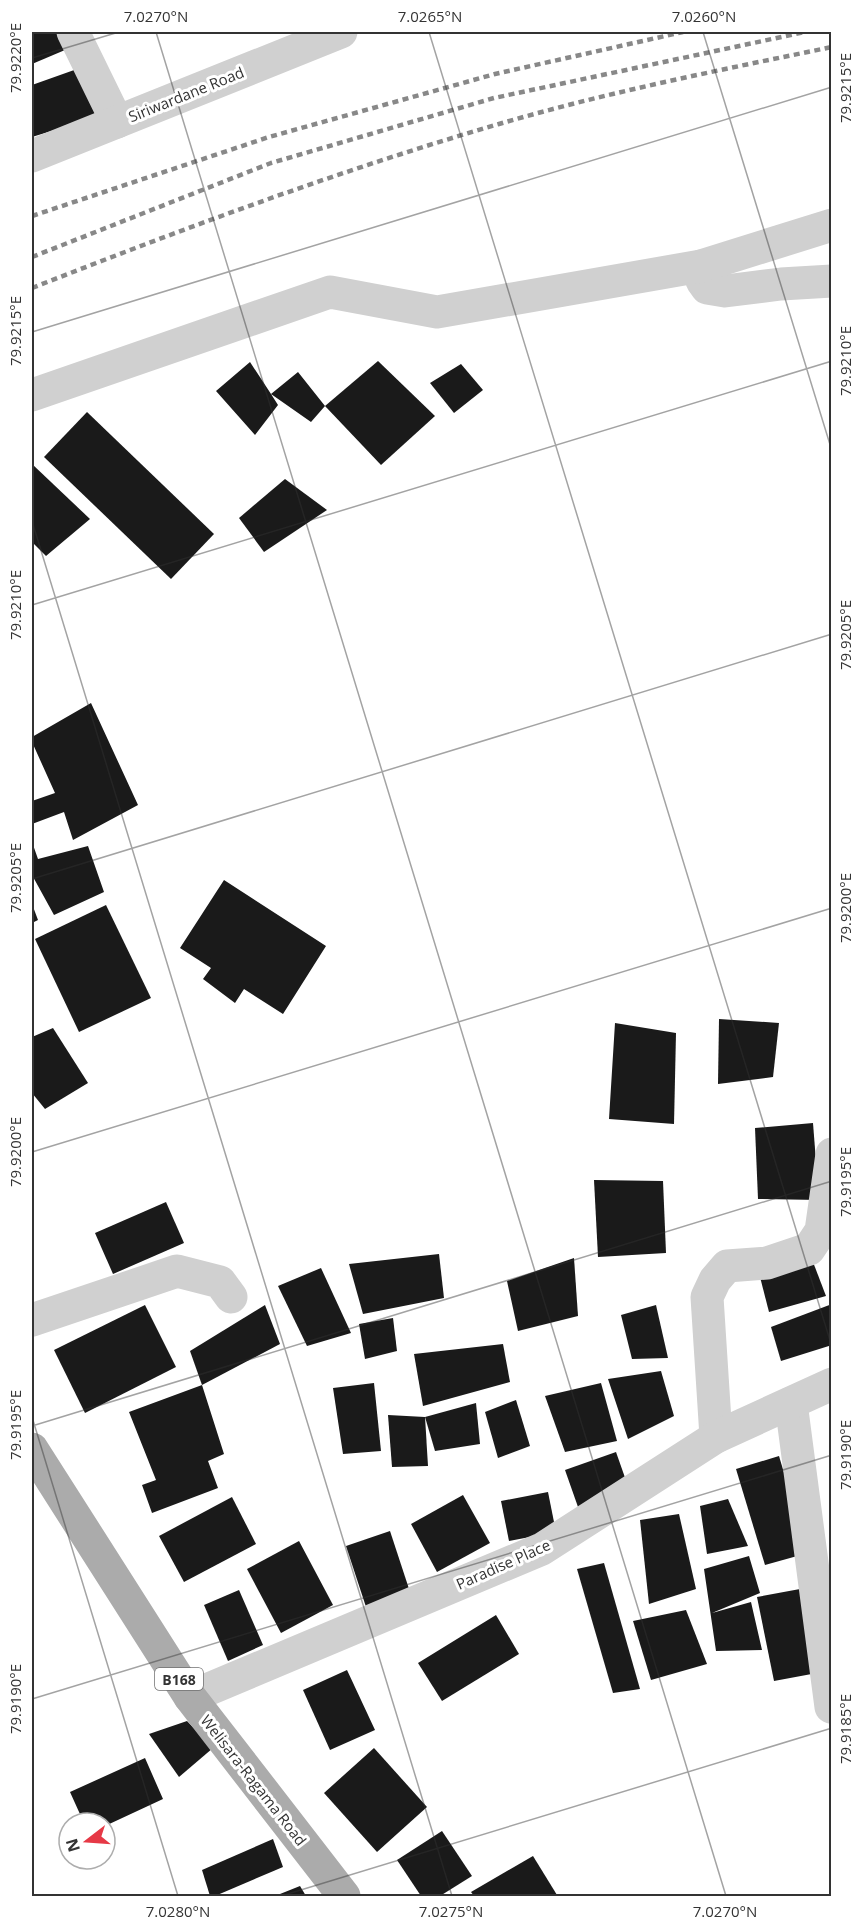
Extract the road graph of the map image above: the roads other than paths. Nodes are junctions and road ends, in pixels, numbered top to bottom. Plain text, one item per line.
1 (73, 32) edge
2 (341, 32) edge
3 (117, 122) junction
4 (32, 156) edge
5 (831, 225) edge
6 (701, 266) junction
7 (831, 281) edge
8 (32, 395) edge
9 (831, 1154) edge
10 (231, 1297) dead end
11 (32, 1320) edge
12 (831, 1384) edge
13 (790, 1403) junction
14 (716, 1437) junction
15 (32, 1449) edge
16 (190, 1697) junction
17 (831, 1707) edge
18 (344, 1896) edge

1 - 3 street
2 - 3 street, Siriwardane Road
3 - 4 street, Siriwardane Road
5 - 6 street
6 - 7 street
6 - 8 street
9 - 14 street
10 - 11 street
12 - 13 street, Paradise Place
13 - 14 street, Paradise Place
13 - 17 street
14 - 16 street, Paradise Place
15 - 16 main road, Welisara-Ragama Road / B168
16 - 18 main road, Welisara-Ragama Road / B168

